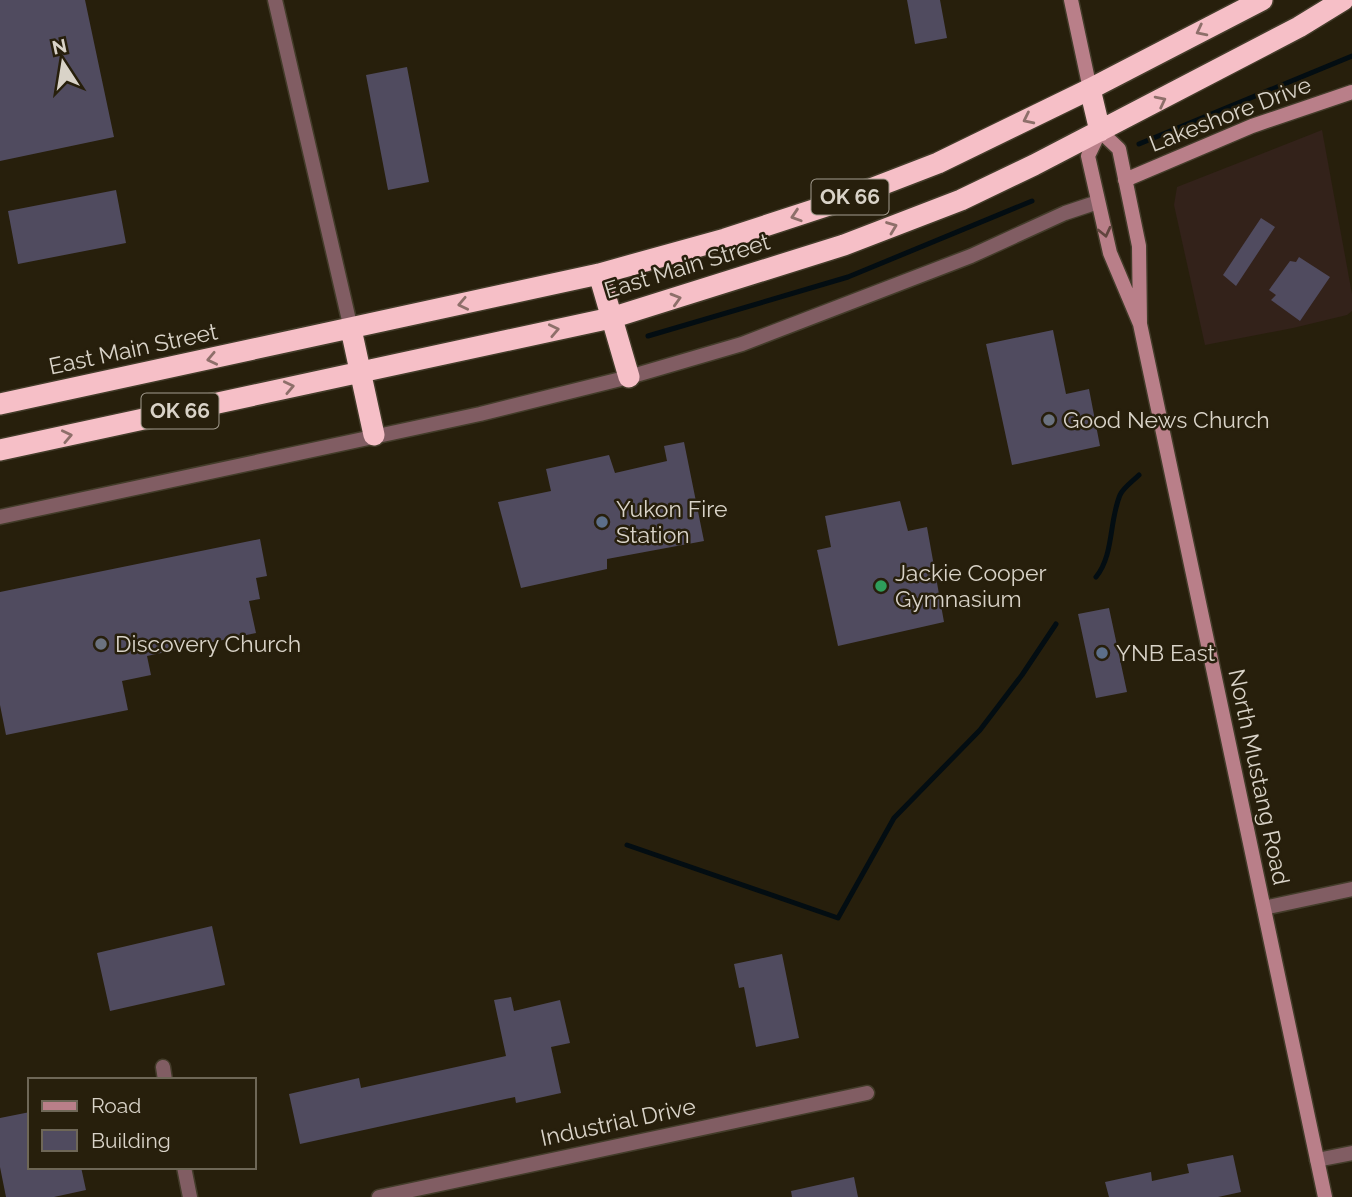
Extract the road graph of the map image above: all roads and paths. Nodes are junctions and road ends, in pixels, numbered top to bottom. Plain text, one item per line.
1 (275, 0) edge
2 (1071, 0) edge
3 (1262, 0) edge
4 (1343, 0) edge
5 (1090, 89) junction
6 (1352, 92) edge
7 (1100, 131) junction
8 (1125, 180) junction
9 (1098, 202) junction
10 (599, 274) junction
11 (611, 318) junction
12 (1140, 324) junction
13 (351, 329) junction
14 (360, 371) junction
15 (629, 377) junction
16 (0, 404) edge
17 (374, 435) junction
18 (0, 450) edge
19 (0, 517) edge
20 (1352, 889) edge
21 (1264, 908) junction
22 (867, 1093) dead end
23 (1352, 1153) edge
24 (1317, 1160) junction
25 (184, 1169) edge
26 (190, 1197) edge
27 (379, 1197) edge
28 (1325, 1197) edge

1 - 13 street
2 - 5 main road
3 -> 5 highway, East Main Street / OK 66
7 -> 4 highway, East Main Street / OK 66
5 - 7 highway
5 -> 10 highway, East Main Street / OK 66
6 - 8 main road, Lakeshore Drive
7 - 8 main road, North Mustang Road
7 - 9 main road, North Mustang Road
11 -> 7 highway, East Main Street / OK 66
8 - 12 main road, North Mustang Road
9 -> 12 main road, North Mustang Road
9 - 15 street
10 - 11 highway
10 -> 13 highway, East Main Street / OK 66
14 -> 11 highway, East Main Street / OK 66
11 - 15 highway
12 - 21 main road, North Mustang Road
13 - 14 highway
13 -> 16 highway, East Main Street / OK 66
14 - 17 highway
18 -> 14 highway, East Main Street / OK 66
15 - 17 street
17 - 19 street
20 - 21 street
21 - 24 main road, North Mustang Road
22 - 27 street, Industrial Drive
23 - 24 street
24 - 28 main road, North Mustang Road
25 - 26 street

